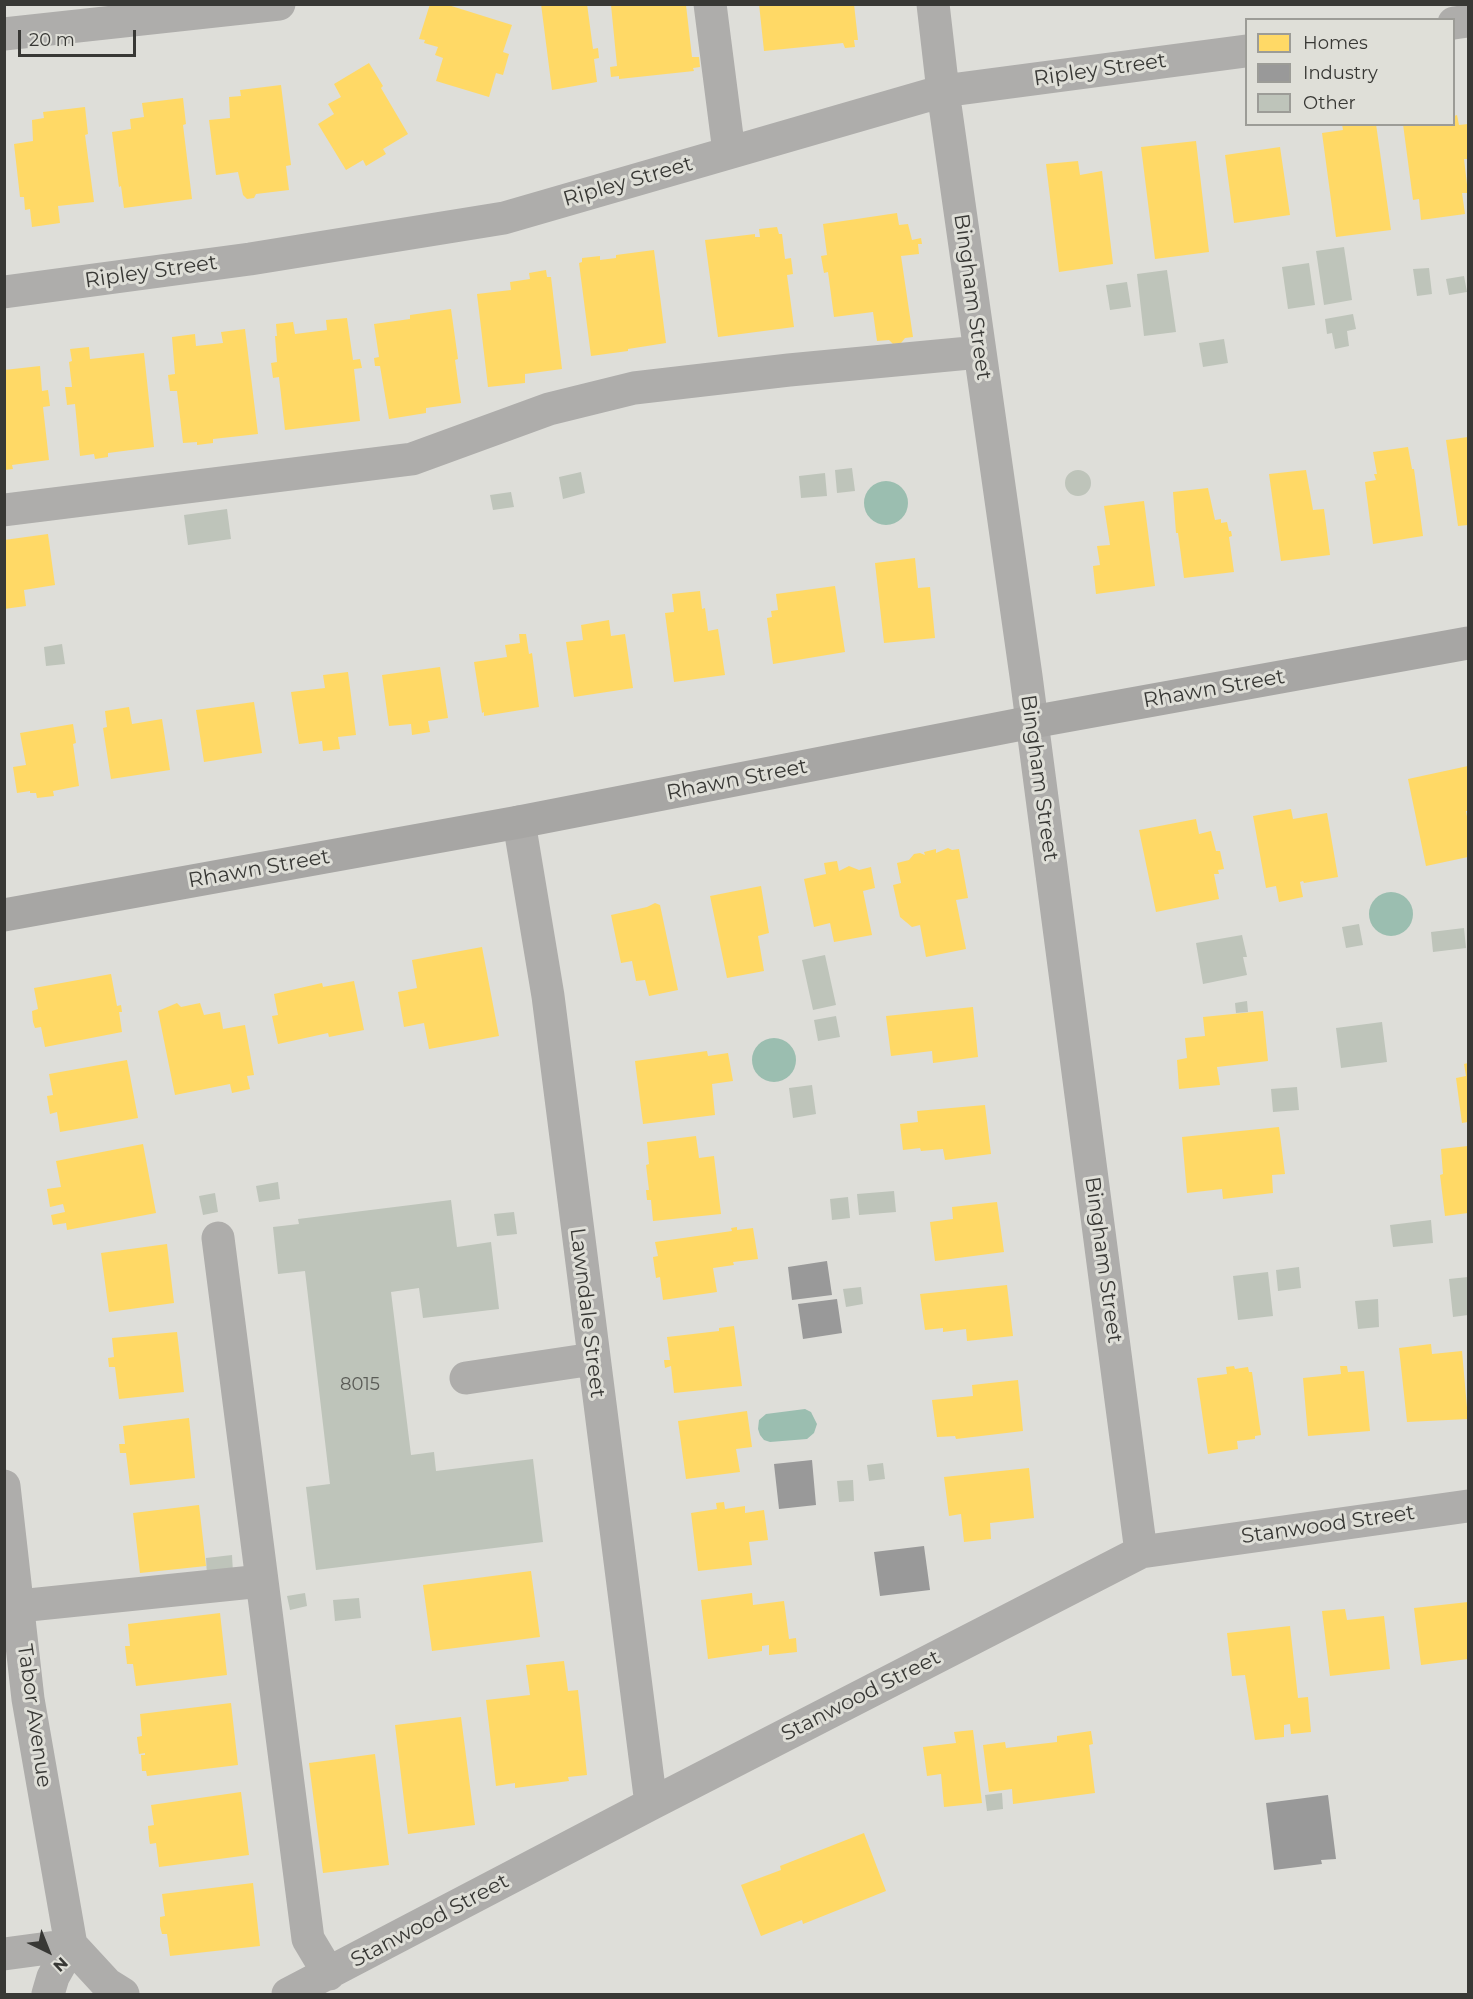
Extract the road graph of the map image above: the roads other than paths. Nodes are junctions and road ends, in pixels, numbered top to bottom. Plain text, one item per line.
1 (279, 4) edge
2 (710, 4) edge
3 (933, 4) edge
4 (4, 34) edge
5 (1245, 51) edge
6 (943, 91) junction
7 (729, 152) junction
8 (4, 292) edge
9 (980, 352) junction
10 (4, 510) edge
11 (1468, 643) edge
12 (1032, 722) junction
13 (519, 822) junction
14 (4, 915) edge
15 (218, 1238) dead end
16 (593, 1359) junction
17 (466, 1378) dead end
18 (4, 1486) edge
19 (1468, 1506) edge
20 (1141, 1552) junction
21 (262, 1581) junction
22 (19, 1606) junction
23 (16, 1701) edge
24 (651, 1804) junction
25 (70, 1945) junction
26 (4, 1954) edge
27 (329, 1974) junction
28 (48, 1995) edge
29 (123, 1995) edge
30 (288, 1995) edge

1 - 4 street
2 - 7 street
3 - 6 street, Bingham Street
5 - 6 street, Ripley Street
6 - 7 street, Ripley Street
6 - 9 street, Bingham Street
7 - 8 street, Ripley Street
9 - 10 street
9 - 12 street, Bingham Street
11 - 12 main road, Rhawn Street
12 - 13 main road, Rhawn Street
12 - 20 street, Bingham Street
13 - 14 main road, Rhawn Street
13 - 16 street, Lawndale Street
15 - 21 street
16 - 17 street
16 - 24 street, Lawndale Street
18 - 22 street, Tabor Avenue
19 - 20 street, Stanwood Street
20 - 24 street, Stanwood Street
21 - 22 street
21 - 27 street
22 - 23 street, Tabor Avenue
23 - 25 street, Tabor Avenue
24 - 27 street, Stanwood Street
25 - 26 street
25 - 28 street
25 - 29 street
27 - 30 street, Stanwood Street

